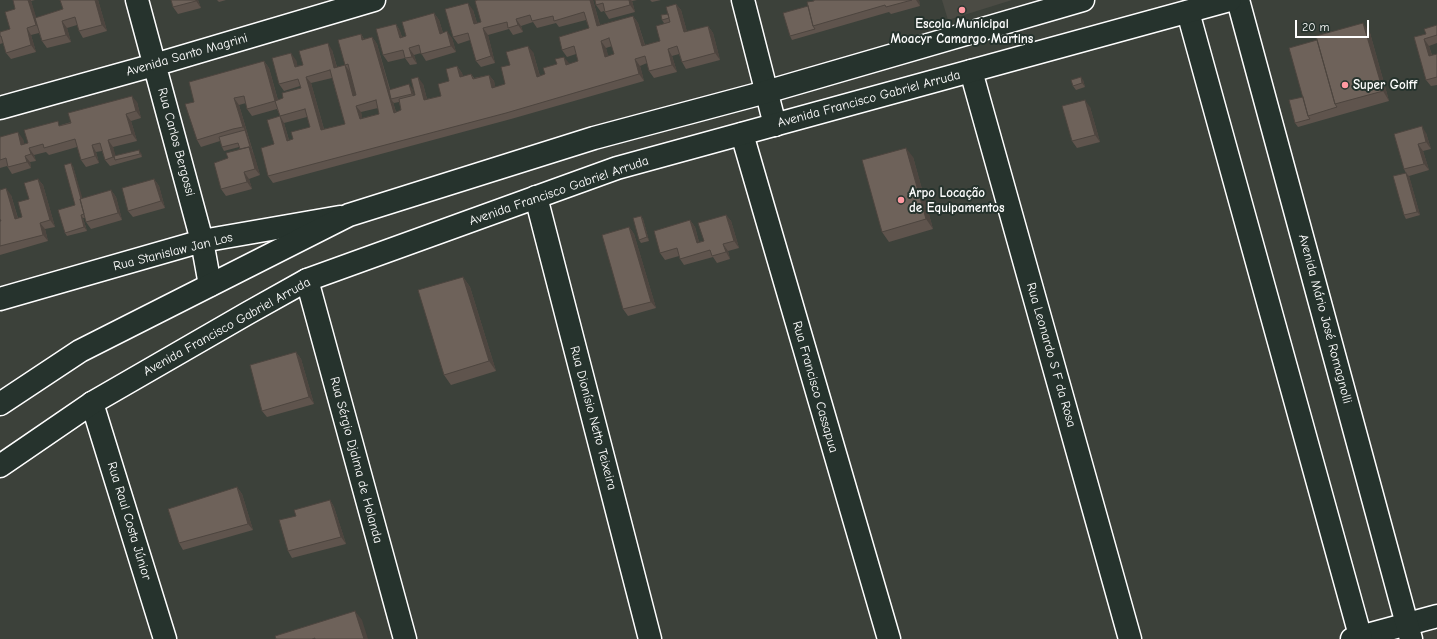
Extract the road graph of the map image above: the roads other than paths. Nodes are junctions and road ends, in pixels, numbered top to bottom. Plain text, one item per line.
1 (137, 0) edge
2 (374, 0) edge
3 (743, 0) edge
4 (1082, 0) edge
5 (1230, 0) edge
6 (1238, 0) edge
7 (1190, 6) edge
8 (154, 65) junction
9 (972, 71) junction
10 (766, 92) junction
11 (0, 108) edge
12 (774, 125) junction
13 (742, 134) junction
14 (536, 198) junction
15 (349, 215) junction
16 (202, 241) junction
17 (307, 280) junction
18 (210, 285) junction
19 (0, 299) edge
20 (92, 402) junction
21 (0, 404) edge
22 (0, 466) edge
23 (1437, 616) edge
24 (1409, 632) edge
25 (1358, 638) edge
26 (165, 639) edge
27 (405, 639) edge
28 (650, 639) edge
29 (889, 639) edge
30 (1130, 639) edge

1 - 8 street, Rua Carlos Bergossi
2 - 8 street, Avenida Santo Magrini
3 - 10 street
4 - 10 street
5 - 7 street, Avenida Francisco Gabriel Arruda
6 - 24 street, Avenida Mário José Romagnolli
7 - 9 street, Avenida Francisco Gabriel Arruda
7 - 25 street
8 - 11 street, Avenida Santo Magrini
8 - 16 street, Rua Carlos Bergossi
9 - 12 street, Avenida Francisco Gabriel Arruda
9 - 30 street, Rua Leonardo S F da Rosa
10 - 12 street
10 - 15 street
12 - 13 street, Avenida Francisco Gabriel Arruda
13 - 14 street, Avenida Francisco Gabriel Arruda
13 - 29 street, Rua Francisco Cassapua
14 - 17 street, Avenida Francisco Gabriel Arruda
14 - 28 street, Rua Dionísio Netto Teixeira
15 - 16 street, Rua Stanislaw Jan Los
15 - 18 street
16 - 18 street, Rua Carlos Bergossi
16 - 19 street, Rua Stanislaw Jan Los
17 - 20 street, Avenida Francisco Gabriel Arruda
17 - 27 street, Rua Sérgio Djalma de Holanda
18 - 21 street
20 - 22 street, Avenida Francisco Gabriel Arruda
20 - 26 street, Rua Raul Costa Júnior
23 - 24 street
24 - 25 street

